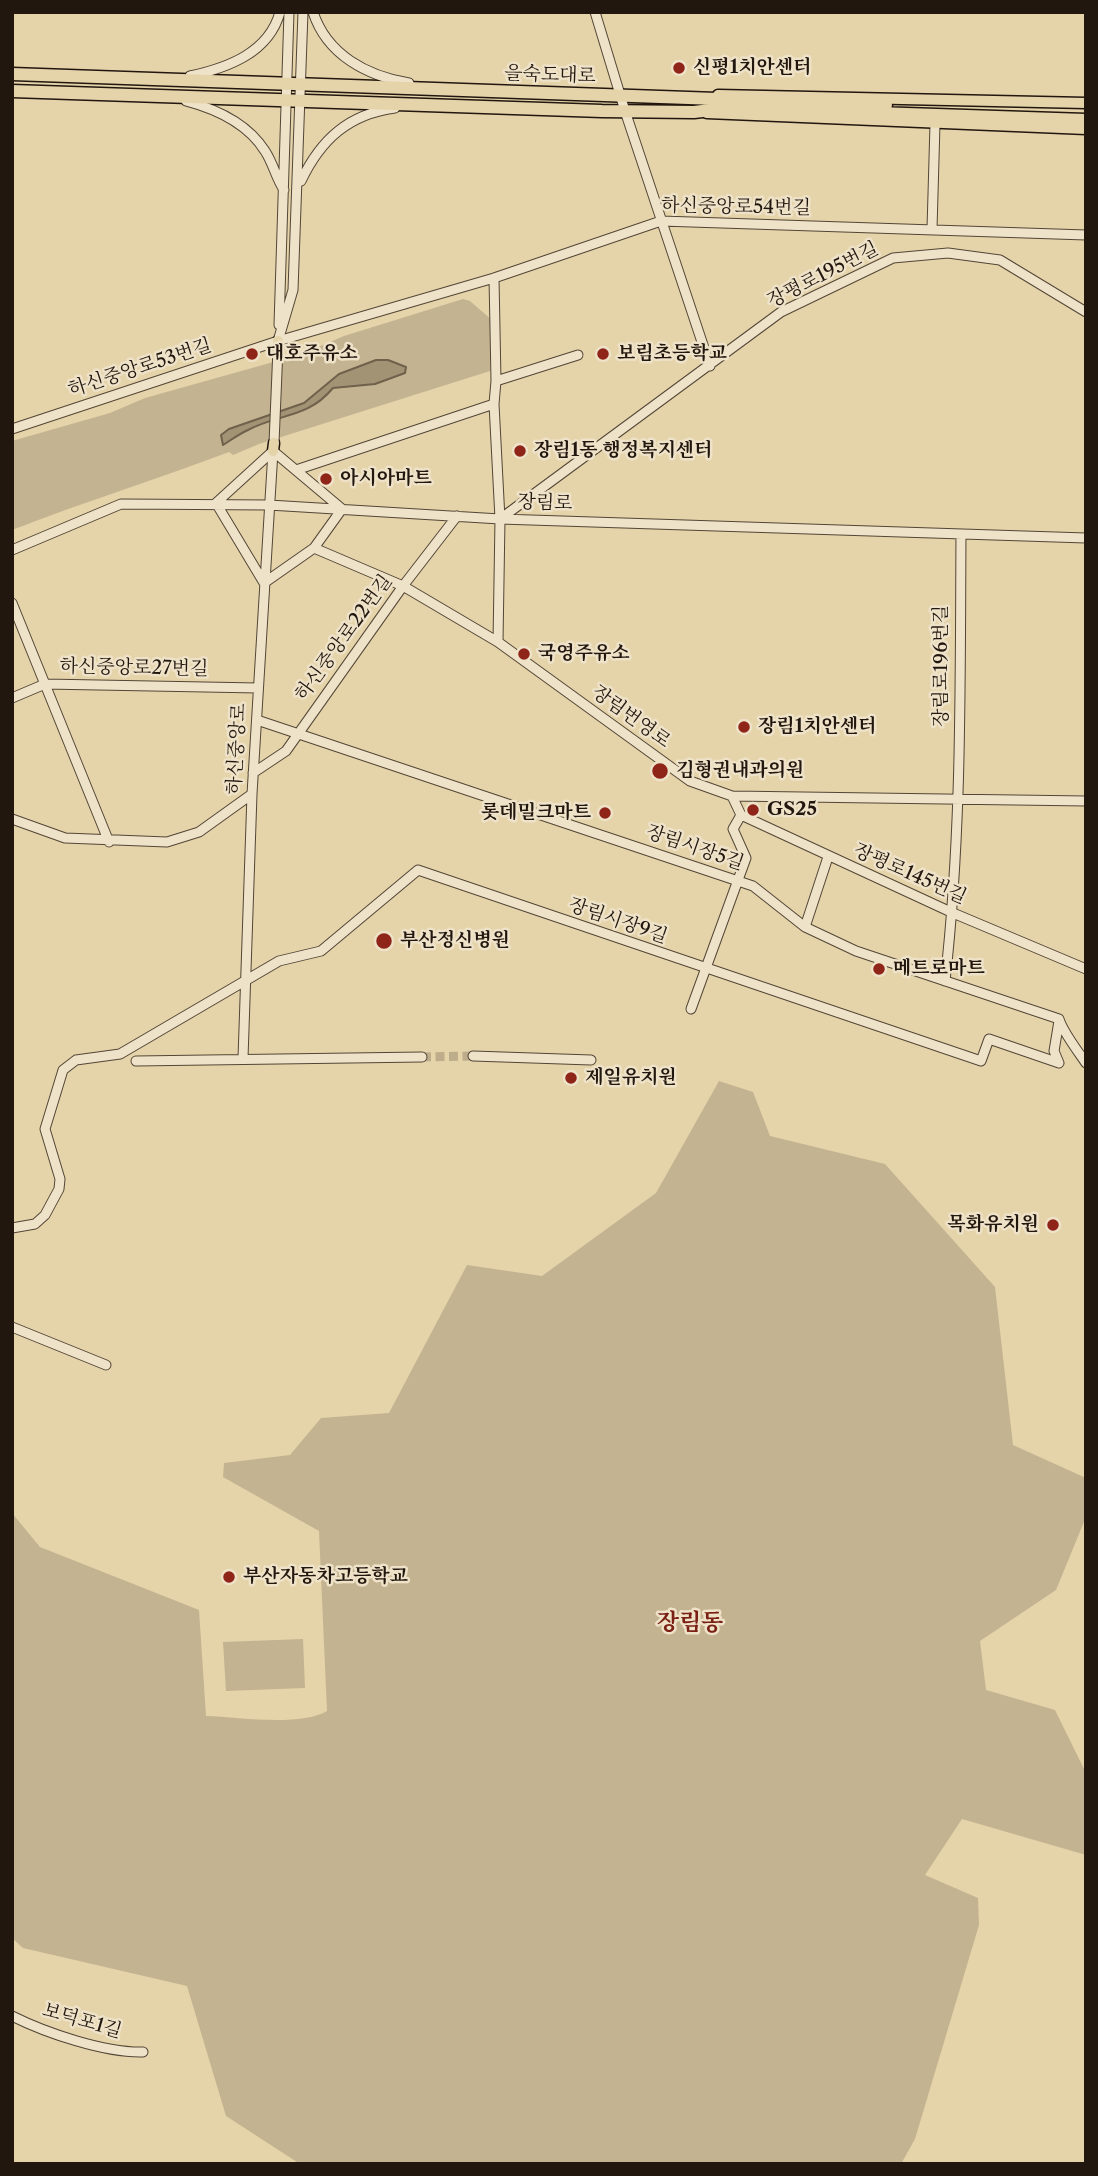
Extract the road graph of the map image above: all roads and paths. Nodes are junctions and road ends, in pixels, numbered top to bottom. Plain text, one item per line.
1 (280, 12) edge
2 (289, 12) edge
3 (303, 12) edge
4 (313, 12) edge
5 (595, 12) edge
6 (12, 74) edge
7 (176, 79) junction
8 (285, 84) junction
9 (302, 85) junction
10 (434, 90) junction
11 (12, 91) edge
12 (171, 96) junction
13 (621, 97) junction
14 (696, 98) junction
15 (285, 99) junction
16 (301, 100) junction
17 (1086, 103) edge
18 (419, 104) junction
19 (625, 111) junction
20 (694, 112) junction
21 (1086, 112) edge
22 (1086, 121) edge
23 (935, 124) junction
24 (1086, 129) edge
25 (298, 185) junction
26 (285, 190) junction
27 (662, 220) junction
28 (932, 229) junction
29 (1086, 235) edge
30 (494, 278) junction
31 (1086, 312) edge
32 (278, 344) junction
33 (578, 355) dead end
34 (710, 366) junction
35 (496, 381) junction
36 (494, 404) junction
37 (12, 429) edge
38 (273, 447) junction
39 (296, 470) junction
40 (216, 503) junction
41 (269, 505) junction
42 (342, 509) junction
43 (457, 516) junction
44 (500, 519) junction
45 (961, 534) junction
46 (1086, 538) edge
47 (314, 548) junction
48 (12, 550) edge
49 (264, 583) junction
50 (402, 586) junction
51 (12, 603) edge
52 (498, 642) junction
53 (45, 684) junction
54 (258, 688) junction
55 (12, 698) edge
56 (257, 720) junction
57 (297, 731) junction
58 (253, 773) junction
59 (252, 794) junction
60 (732, 796) junction
61 (959, 799) junction
62 (1086, 801) edge
63 (741, 815) junction
64 (12, 819) edge
65 (109, 842) junction
66 (828, 857) junction
67 (736, 880) junction
68 (953, 913) junction
69 (805, 927) junction
70 (705, 969) junction
71 (1086, 969) edge
72 (246, 978) junction
73 (945, 981) junction
74 (691, 1010) dead end
75 (1059, 1019) junction
76 (473, 1056) tunnel mouth
77 (422, 1057) tunnel mouth
78 (243, 1059) junction
79 (591, 1060) dead end
80 (136, 1061) dead end
81 (1086, 1063) edge
82 (12, 1228) edge
83 (12, 1327) edge
84 (106, 1365) dead end
85 (12, 2016) edge
86 (143, 2052) dead end

1 - 7 street
2 - 8 street
3 - 9 street
4 - 10 street
5 - 13 street
6 - 7 highway, 을숙도대로
7 - 8 highway, 을숙도대로
8 - 9 highway, 을숙도대로
8 - 15 street
9 - 10 highway, 을숙도대로
9 - 16 street
10 - 13 highway, 을숙도대로
11 - 12 highway, 을숙도대로
12 - 15 highway, 을숙도대로
12 - 26 street
13 - 14 highway, 을숙도대로
13 - 19 street
14 - 17 main road, 을숙도대로
14 - 21 highway
15 - 16 highway, 을숙도대로
15 - 26 street
16 - 18 highway, 을숙도대로
16 - 25 street
18 - 19 highway, 을숙도대로
18 - 25 street
19 - 20 highway, 을숙도대로
19 - 27 street
20 - 22 highway
20 - 23 main road, 을숙도대로
23 - 24 main road, 을숙도대로
23 - 28 street
25 - 32 street
26 - 32 street
27 - 28 street, 하신중앙로54번길
27 - 30 street, 하신중앙로54번길
27 - 34 street
28 - 29 street, 하신중앙로54번길
30 - 32 street, 하신중앙로54번길
30 - 35 street
31 - 34 street, 장평로195번길
32 - 37 street, 하신중앙로53번길
32 - 38 street, 하신중앙로
33 - 35 street
34 - 44 street, 장평로195번길
35 - 36 street
36 - 39 street
36 - 44 street
38 - 39 street
38 - 40 street
38 - 41 street, 하신중앙로
39 - 42 street
40 - 41 street, 장림로
40 - 48 street, 장림로
40 - 49 street
41 - 42 street, 장림로
41 - 49 street, 하신중앙로
42 - 43 street, 장림로
42 - 47 street
43 - 44 street, 장림로
43 - 50 street, 하신중앙로22번길
44 - 45 street, 장림로
44 - 52 street
45 - 46 street, 장림로
45 - 61 street, 장림로196번길
47 - 49 street
47 - 50 street, 장림번영로
49 - 54 street, 하신중앙로
50 - 52 street, 장림번영로
50 - 57 street, 하신중앙로22번길
51 - 53 street
52 - 60 street, 장림번영로
53 - 54 street, 하신중앙로27번길
53 - 55 street, 하신중앙로27번길
53 - 65 street
54 - 56 street, 하신중앙로
56 - 57 street, 장림시장5길
56 - 58 street, 하신중앙로
57 - 58 street, 하신중앙로22번길
57 - 67 street, 장림시장5길
58 - 59 street, 하신중앙로
59 - 65 street
59 - 72 street, 하신중앙로
60 - 61 street, 장림번영로
60 - 63 street
61 - 62 street, 장림번영로
61 - 68 street, 장림로196번길
63 - 66 street, 장평로145번길
63 - 67 street
64 - 65 street
66 - 68 street, 장평로145번길
66 - 69 street
67 - 69 street, 장림시장5길
67 - 70 street
68 - 71 street, 장평로145번길
68 - 73 street, 장림로196번길
69 - 73 street, 장림시장5길
70 - 72 street, 장림시장9길
70 - 74 street
70 - 75 street, 장림시장9길
72 - 78 street, 하신중앙로
72 - 82 street
73 - 75 street, 장림시장5길
75 - 81 street
76 - 79 street
77 - 78 street
78 - 80 street
83 - 84 street
85 - 86 street, 보덕포1길

